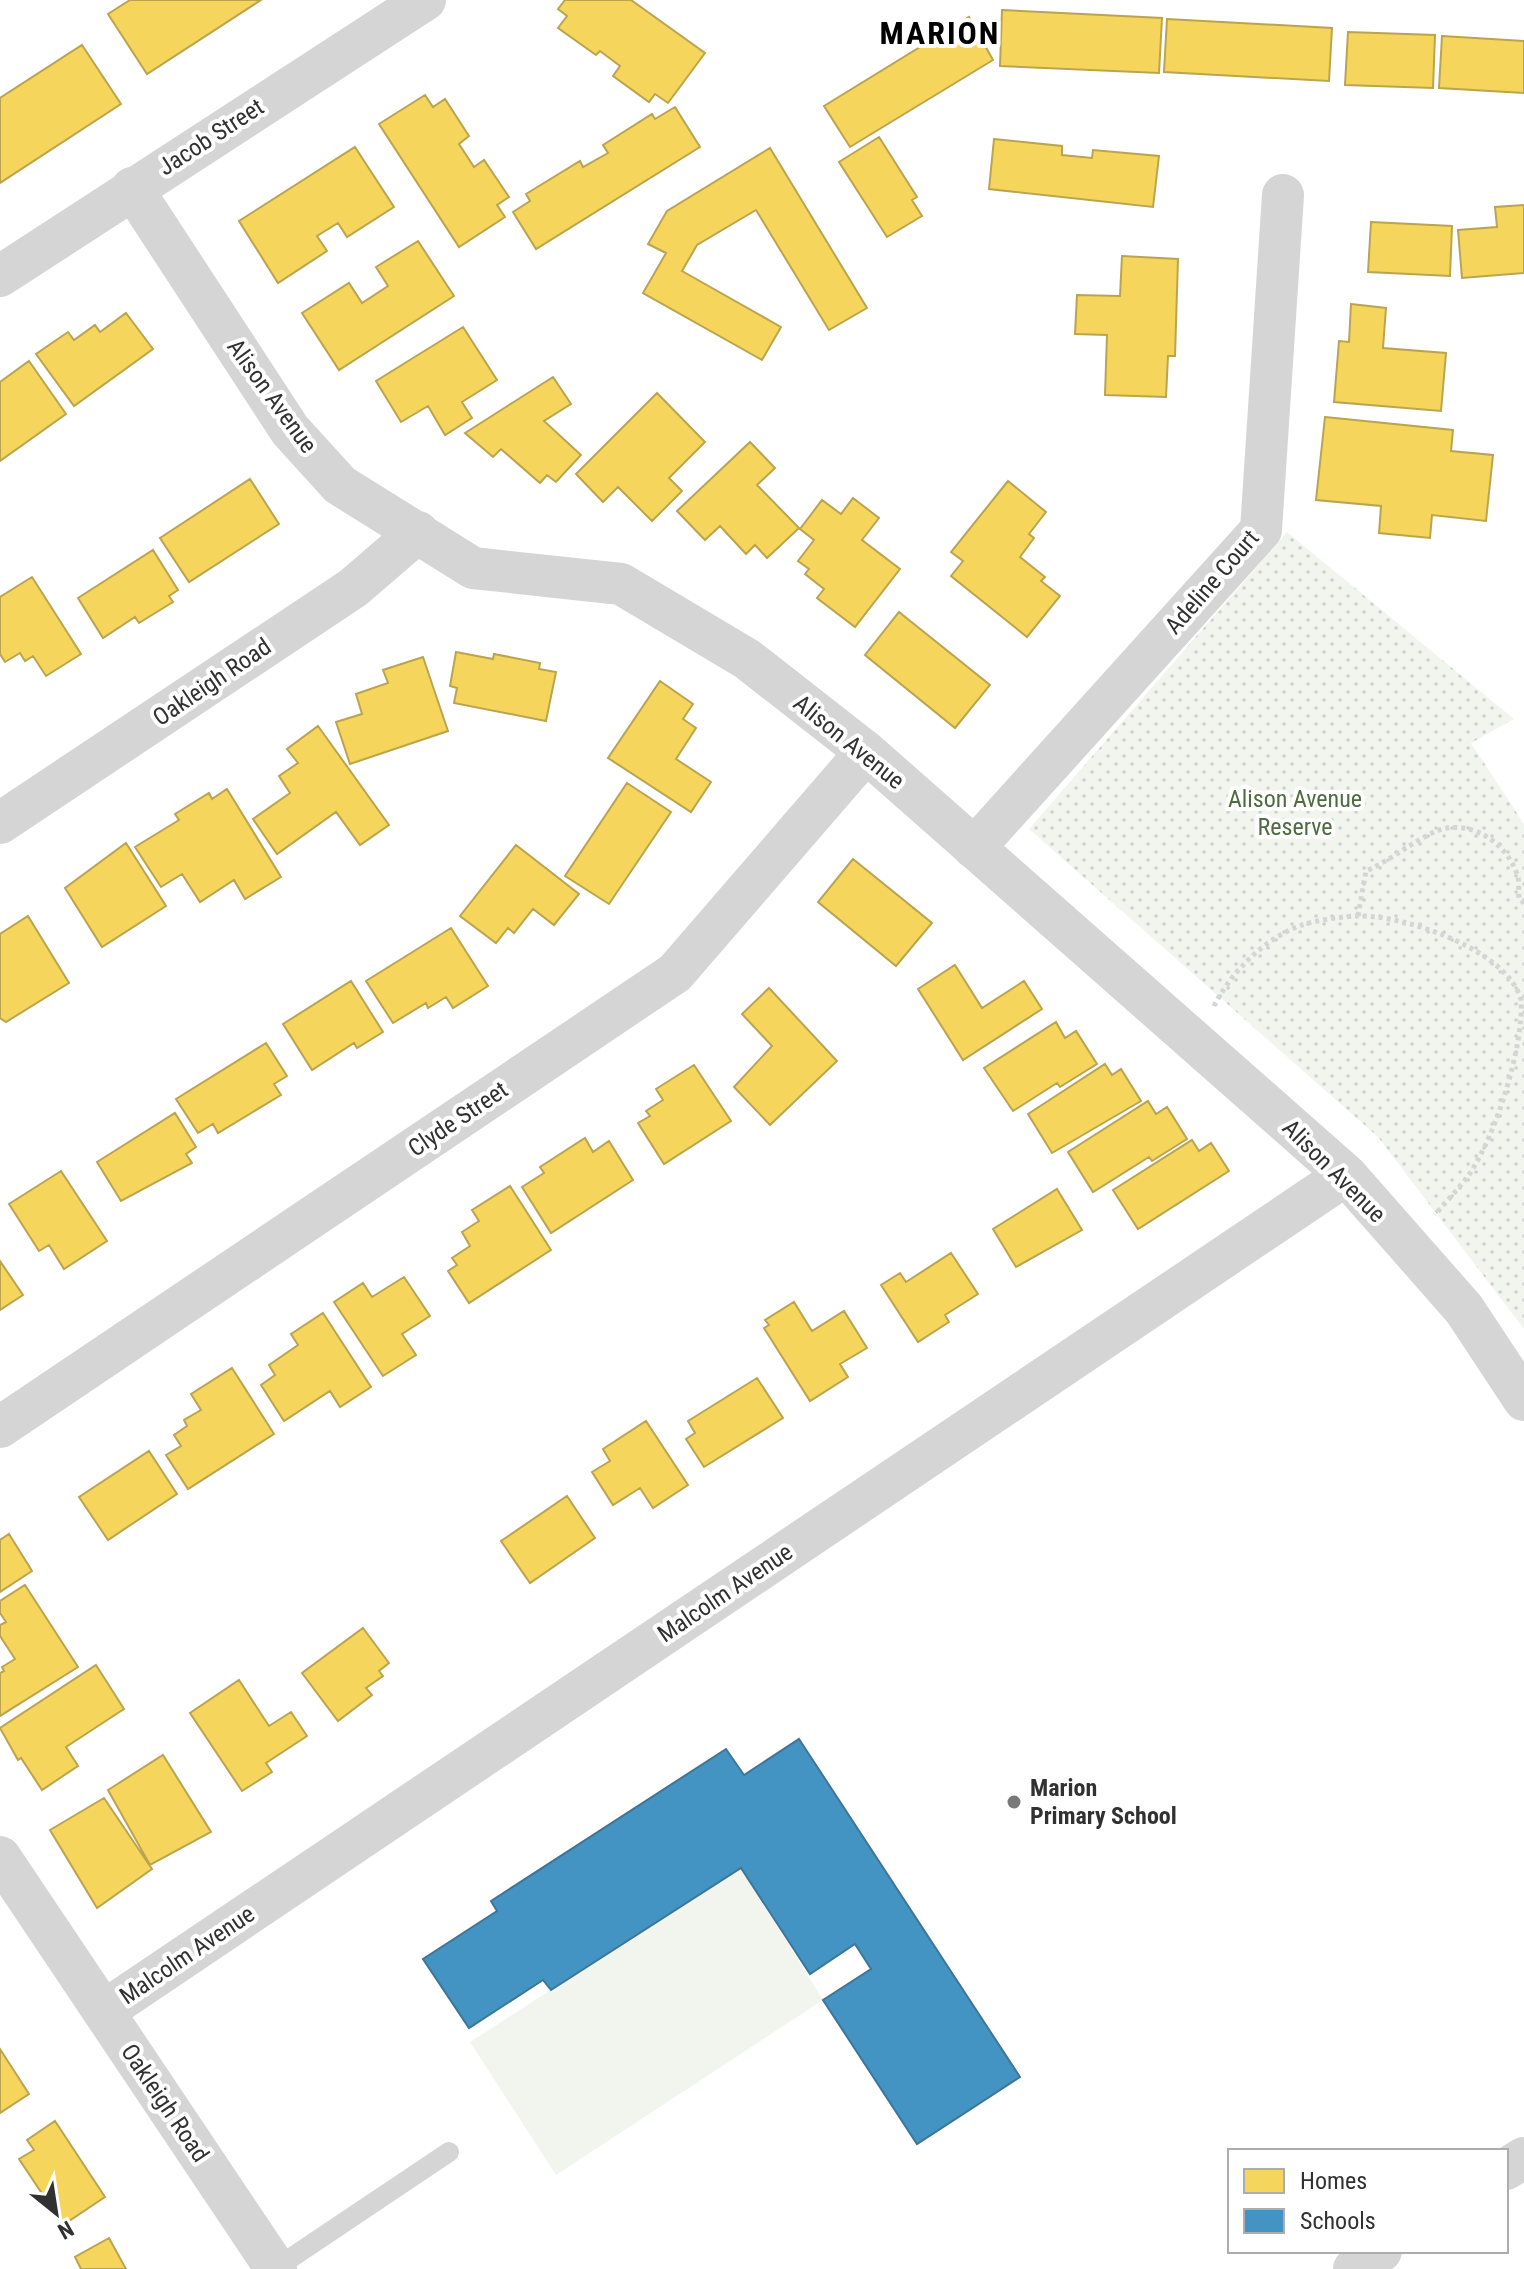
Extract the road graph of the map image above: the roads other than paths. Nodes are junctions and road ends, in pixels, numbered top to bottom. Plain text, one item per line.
1 (425, 0) edge
2 (132, 188) junction
3 (1283, 195) dead end
4 (0, 276) edge
5 (418, 532) junction
6 (866, 752) junction
7 (0, 823) edge
8 (974, 848) junction
9 (1346, 1175) junction
10 (1524, 1400) edge
11 (0, 1427) edge
12 (0, 1857) edge
13 (104, 2011) junction
14 (449, 2152) dead end
15 (1378, 2253) edge
16 (276, 2269) edge
17 (1354, 2269) edge

1 - 2 street, Jacob Street
2 - 4 street, Jacob Street
2 - 5 street, Alison Avenue
3 - 8 street, Adeline Court
5 - 6 street, Alison Avenue
5 - 7 street, Oakleigh Road
6 - 8 street, Alison Avenue
6 - 11 street, Clyde Street
8 - 9 street, Alison Avenue
9 - 10 street, Alison Avenue
9 - 13 street, Malcolm Avenue
12 - 13 street, Oakleigh Road
13 - 16 street, Oakleigh Road
14 - 16 lane
15 - 17 street

